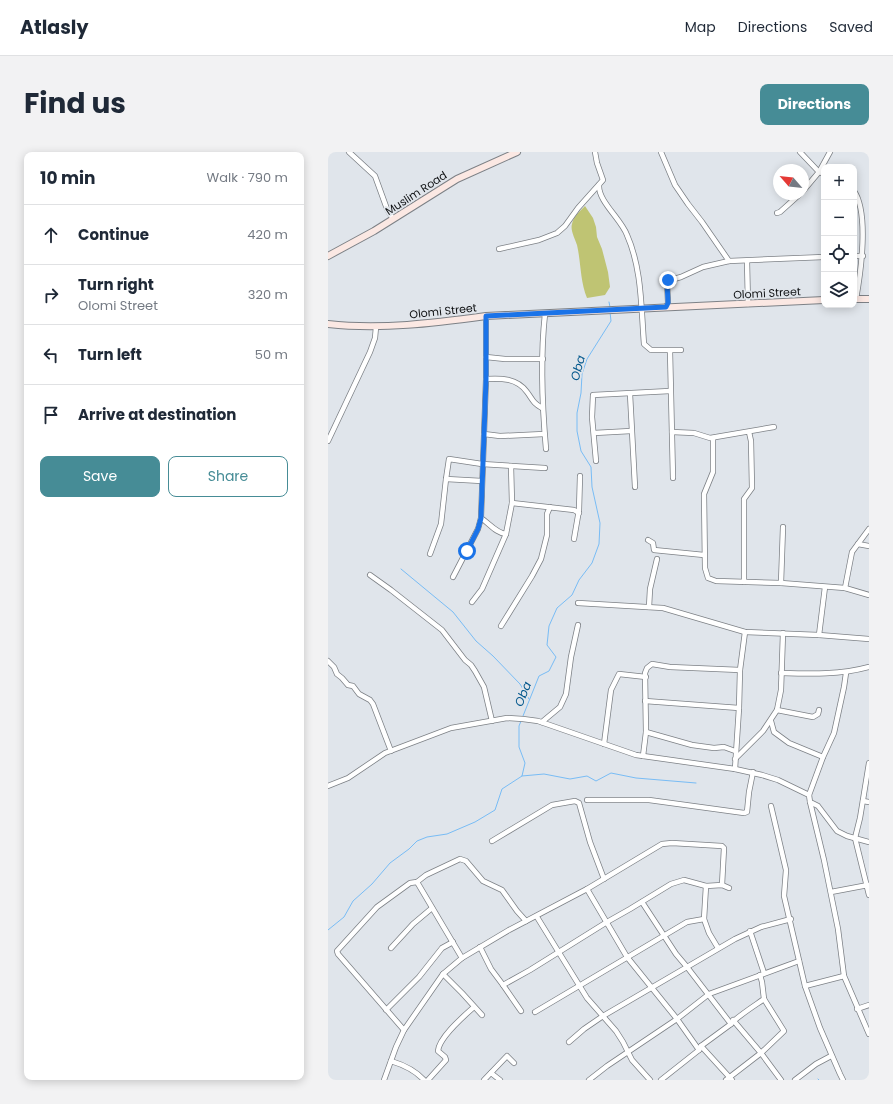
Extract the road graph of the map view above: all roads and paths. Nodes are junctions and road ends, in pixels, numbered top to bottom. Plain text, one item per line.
1 (349, 152) edge
2 (517, 152) edge
3 (595, 152) edge
4 (661, 152) edge
5 (800, 152) edge
6 (830, 152) edge
7 (504, 154) edge
8 (825, 164) edge
9 (821, 172) edge
10 (821, 174) edge
11 (599, 185) junction
12 (809, 185) edge
13 (857, 196) edge
14 (793, 200) edge
15 (777, 213) dead end
16 (393, 219) junction
17 (499, 249) dead end
18 (328, 256) edge
19 (857, 256) edge
20 (863, 256) junction
21 (821, 257) edge
22 (747, 260) junction
23 (728, 261) junction
24 (857, 288) edge
25 (857, 299) edge
26 (869, 299) edge
27 (821, 300) edge
28 (748, 304) junction
29 (666, 307) junction
30 (642, 309) junction
31 (545, 314) junction
32 (486, 316) junction
33 (329, 326) edge
34 (376, 327) junction
35 (682, 350) dead end
36 (670, 351) junction
37 (486, 357) junction
38 (542, 359) junction
39 (486, 379) junction
40 (670, 392) junction
41 (630, 394) junction
42 (542, 408) junction
43 (774, 427) dead end
44 (631, 431) junction
45 (672, 432) junction
46 (749, 432) junction
47 (594, 433) junction
48 (484, 434) junction
49 (544, 434) junction
50 (713, 438) junction
51 (328, 441) edge
52 (546, 449) dead end
53 (596, 461) dead end
54 (482, 464) junction
55 (511, 466) junction
56 (545, 468) dead end
57 (580, 476) dead end
58 (673, 478) dead end
59 (446, 479) junction
60 (482, 481) junction
61 (635, 487) dead end
62 (512, 503) junction
63 (550, 507) junction
64 (579, 513) junction
65 (481, 518) junction
66 (783, 527) dead end
67 (869, 529) edge
68 (506, 534) junction
69 (574, 539) dead end
70 (648, 540) dead end
71 (858, 544) junction
72 (869, 546) edge
73 (430, 554) dead end
74 (704, 555) junction
75 (657, 559) dead end
76 (370, 575) dead end
77 (453, 577) dead end
78 (744, 582) junction
79 (781, 583) junction
80 (825, 587) junction
81 (845, 588) junction
82 (869, 595) edge
83 (472, 602) dead end
84 (578, 602) dead end
85 (649, 607) junction
86 (578, 625) dead end
87 (501, 626) dead end
88 (745, 632) junction
89 (782, 633) junction
90 (819, 635) junction
91 (869, 639) edge
92 (328, 661) edge
93 (869, 667) edge
94 (740, 670) junction
95 (781, 672) junction
96 (846, 672) junction
97 (646, 677) junction
98 (645, 701) junction
99 (739, 708) junction
100 (777, 710) junction
101 (819, 710) dead end
102 (492, 721) junction
103 (771, 721) junction
104 (542, 722) junction
105 (763, 731) junction
106 (646, 732) junction
107 (774, 732) junction
108 (604, 744) junction
109 (391, 751) junction
110 (735, 751) junction
111 (643, 756) junction
112 (823, 757) junction
113 (735, 760) junction
114 (869, 763) edge
115 (735, 769) junction
116 (753, 772) junction
117 (328, 786) edge
118 (810, 795) junction
119 (587, 800) dead end
120 (863, 801) junction
121 (810, 802) junction
122 (869, 802) edge
123 (771, 806) dead end
124 (855, 838) junction
125 (492, 841) dead end
126 (869, 842) edge
127 (604, 879) junction
128 (417, 882) junction
129 (722, 885) junction
130 (868, 885) edge
131 (706, 886) junction
132 (729, 888) dead end
133 (588, 889) junction
134 (831, 892) junction
135 (869, 895) edge
136 (642, 902) junction
137 (432, 908) junction
138 (537, 917) junction
139 (704, 919) junction
140 (790, 919) junction
141 (526, 921) junction
142 (607, 922) junction
143 (750, 931) junction
144 (664, 935) junction
145 (452, 942) junction
146 (480, 947) junction
147 (391, 948) dead end
148 (718, 948) junction
149 (558, 952) junction
150 (627, 957) junction
151 (462, 958) junction
152 (799, 961) junction
153 (687, 966) junction
154 (443, 974) junction
155 (762, 974) junction
156 (844, 976) junction
157 (503, 985) junction
158 (580, 985) junction
159 (805, 986) junction
160 (652, 988) junction
161 (709, 994) junction
162 (764, 999) junction
163 (869, 1005) edge
164 (474, 1007) junction
165 (857, 1009) junction
166 (386, 1010) junction
167 (521, 1011) dead end
168 (535, 1012) dead end
169 (482, 1015) dead end
170 (604, 1016) junction
171 (677, 1019) junction
172 (732, 1022) junction
173 (404, 1030) junction
174 (869, 1034) edge
175 (569, 1042) dead end
176 (700, 1048) junction
177 (628, 1052) junction
178 (760, 1053) junction
179 (832, 1056) junction
180 (391, 1061) junction
181 (514, 1063) dead end
182 (490, 1073) junction
183 (729, 1079) edge
184 (384, 1080) edge
185 (424, 1080) edge
186 (428, 1080) edge
187 (484, 1080) edge
188 (500, 1080) edge
189 (590, 1080) edge
190 (650, 1080) edge
191 (661, 1080) edge
192 (781, 1080) edge
193 (795, 1080) edge
194 (843, 1080) edge

1 - 16 street
2 - 7 main road, Muslim Road
3 - 11 street
4 - 23 street
5 - 9 street
6 - 8 street
7 - 16 main road, Muslim Road
10 - 12 street
11 - 17 street
11 - 30 street
13 - 20 street
14 - 15 street
16 - 18 main road, Muslim Road
19 - 20 street
20 - 24 street
21 - 22 street
22 - 23 street
22 - 28 street
23 - 29 street
25 - 26 main road
27 - 28 main road, Olomi Street
28 - 29 main road, Olomi Street
29 - 30 main road, Olomi Street
30 - 31 main road, Olomi Street
30 - 36 street
31 - 32 main road, Olomi Street
31 - 38 street
32 - 34 main road, Olomi Street
32 - 37 street
33 - 34 main road, Olomi Street
34 - 51 street
35 - 36 street
36 - 40 street
37 - 38 street
37 - 39 street
38 - 42 street
39 - 42 street
39 - 48 street
40 - 41 street
40 - 45 street
41 - 44 street
41 - 47 street
42 - 49 street
43 - 46 street
44 - 47 street
44 - 61 street
45 - 50 street
45 - 58 street
46 - 50 street
46 - 78 street
47 - 53 street
48 - 49 street
48 - 54 street
49 - 52 street
50 - 74 street
54 - 55 street
54 - 59 street
54 - 60 street
55 - 56 street
55 - 62 street
57 - 64 street
59 - 60 street
59 - 73 street
60 - 65 street
62 - 63 street
62 - 68 street
63 - 64 street
63 - 87 street
64 - 69 street
65 - 68 street
65 - 77 street
66 - 79 street
67 - 71 street
68 - 83 street
70 - 74 street
71 - 72 street
71 - 81 street
74 - 78 street
75 - 85 street
76 - 102 street
78 - 79 street
79 - 80 street
80 - 81 street
80 - 90 street
81 - 82 street
84 - 85 street
85 - 88 street
86 - 104 street
88 - 89 street
88 - 94 street
89 - 90 street
89 - 95 street
90 - 91 street
92 - 109 street
93 - 96 street
94 - 97 street
94 - 99 street
95 - 96 street
95 - 100 street
96 - 112 street
97 - 98 street
97 - 108 street
98 - 99 street
98 - 106 street
99 - 110 street
100 - 101 street
100 - 103 street
102 - 104 street
102 - 109 street
103 - 105 street
103 - 107 street
104 - 108 street
105 - 107 street
105 - 113 street
106 - 110 street
106 - 111 street
107 - 112 street
108 - 111 street
109 - 117 street
110 - 113 street
111 - 115 street
112 - 118 street
113 - 115 street
114 - 120 street
115 - 116 street
116 - 118 street
116 - 119 street
118 - 121 street
120 - 122 street
120 - 124 street
121 - 124 street
121 - 134 street
123 - 140 street
124 - 126 street
124 - 130 street
125 - 127 street
127 - 129 street
127 - 133 street
128 - 137 street
128 - 141 street
128 - 166 street
129 - 131 street
129 - 132 street
130 - 134 street
130 - 135 street
131 - 136 street
131 - 139 street
133 - 138 street
133 - 142 street
134 - 156 street
136 - 142 street
136 - 144 street
137 - 145 street
137 - 147 street
138 - 141 street
138 - 149 street
139 - 144 street
139 - 148 street
140 - 143 street
140 - 152 street
141 - 146 street
142 - 149 street
142 - 150 street
143 - 148 street
143 - 155 street
144 - 150 street
144 - 153 street
145 - 151 street
145 - 166 street
146 - 151 street
146 - 157 street
148 - 153 street
149 - 157 street
149 - 158 street
150 - 158 street
150 - 160 street
151 - 154 street
152 - 155 street
152 - 159 street
153 - 160 street
153 - 161 street
154 - 164 street
154 - 173 street
155 - 161 street
155 - 162 street
156 - 159 street
156 - 165 street
157 - 167 street
158 - 168 street
158 - 170 street
159 - 179 street
160 - 170 street
160 - 171 street
161 - 171 street
161 - 172 street
162 - 172 street
162 - 178 street
163 - 165 street
164 - 169 street
164 - 186 street
165 - 174 street
166 - 173 street
170 - 175 street
170 - 177 street
171 - 176 street
171 - 177 street
172 - 176 street
172 - 178 street
173 - 180 street
176 - 183 street
176 - 191 street
177 - 189 street
177 - 190 street
178 - 183 street
178 - 192 street
179 - 193 street
179 - 194 street
180 - 184 street
180 - 185 street
181 - 182 street
182 - 187 street
182 - 188 street

